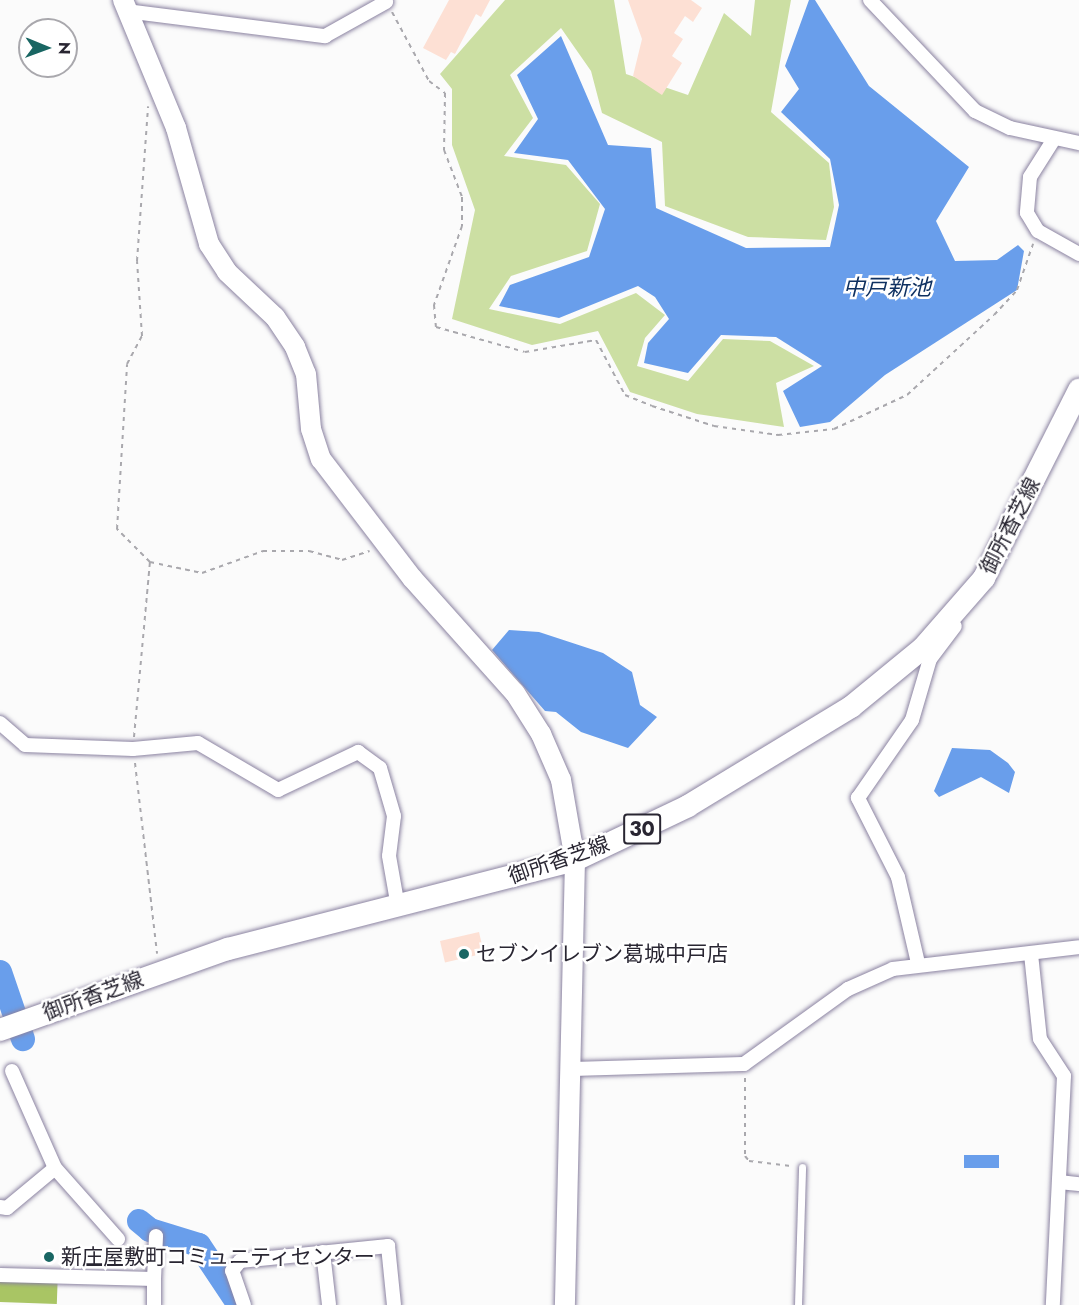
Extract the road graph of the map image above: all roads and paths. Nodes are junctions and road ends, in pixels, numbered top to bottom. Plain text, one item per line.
1 (870, 0) edge
2 (386, 2) joint
3 (125, 6) edge
4 (149, 104) dead end
5 (1054, 139) junction
6 (1079, 143) edge
7 (1038, 231) junction
8 (1079, 254) edge
9 (1079, 390) edge
10 (387, 546) junction
11 (150, 562) junction
12 (923, 658) junction
13 (0, 723) edge
14 (133, 749) junction
15 (575, 860) junction
16 (398, 907) junction
17 (1079, 947) edge
18 (1031, 954) junction
19 (918, 963) junction
20 (159, 972) junction
21 (15, 1024) edge
22 (745, 1063) junction
23 (572, 1069) junction
24 (12, 1071) dead end
25 (802, 1167) joint
26 (55, 1168) junction
27 (1059, 1182) junction
28 (1079, 1184) edge
29 (0, 1207) edge
30 (156, 1236) dead end
31 (118, 1239) dead end
32 (323, 1252) junction
33 (0, 1275) edge
34 (154, 1279) junction
35 (154, 1305) edge
36 (244, 1305) edge
37 (329, 1305) edge
38 (394, 1305) edge
39 (565, 1305) edge
40 (798, 1305) edge
41 (1053, 1305) edge

1 - 5 street
2 - 3 street
2 - 7 path
3 - 10 street
4 - 11 path
5 - 6 street
5 - 7 street
7 - 8 street
9 - 12 main road, 御所香芝線 / 30
10 - 11 path
10 - 15 street
11 - 14 path
12 - 15 main road, 御所香芝線 / 30
12 - 19 street
13 - 14 street
14 - 16 street
14 - 20 path
15 - 16 main road, 御所香芝線 / 30
15 - 23 street
16 - 20 main road, 御所香芝線 / 30
17 - 18 street
18 - 19 street
18 - 27 street
19 - 22 street
20 - 21 main road, 御所香芝線 / 30
22 - 23 street
22 - 25 path
23 - 39 street
24 - 26 street
25 - 40 lane
26 - 29 street
26 - 31 street
27 - 28 street
27 - 41 street
30 - 34 street
32 - 36 street
32 - 37 street
32 - 38 street
33 - 34 street
34 - 35 street

